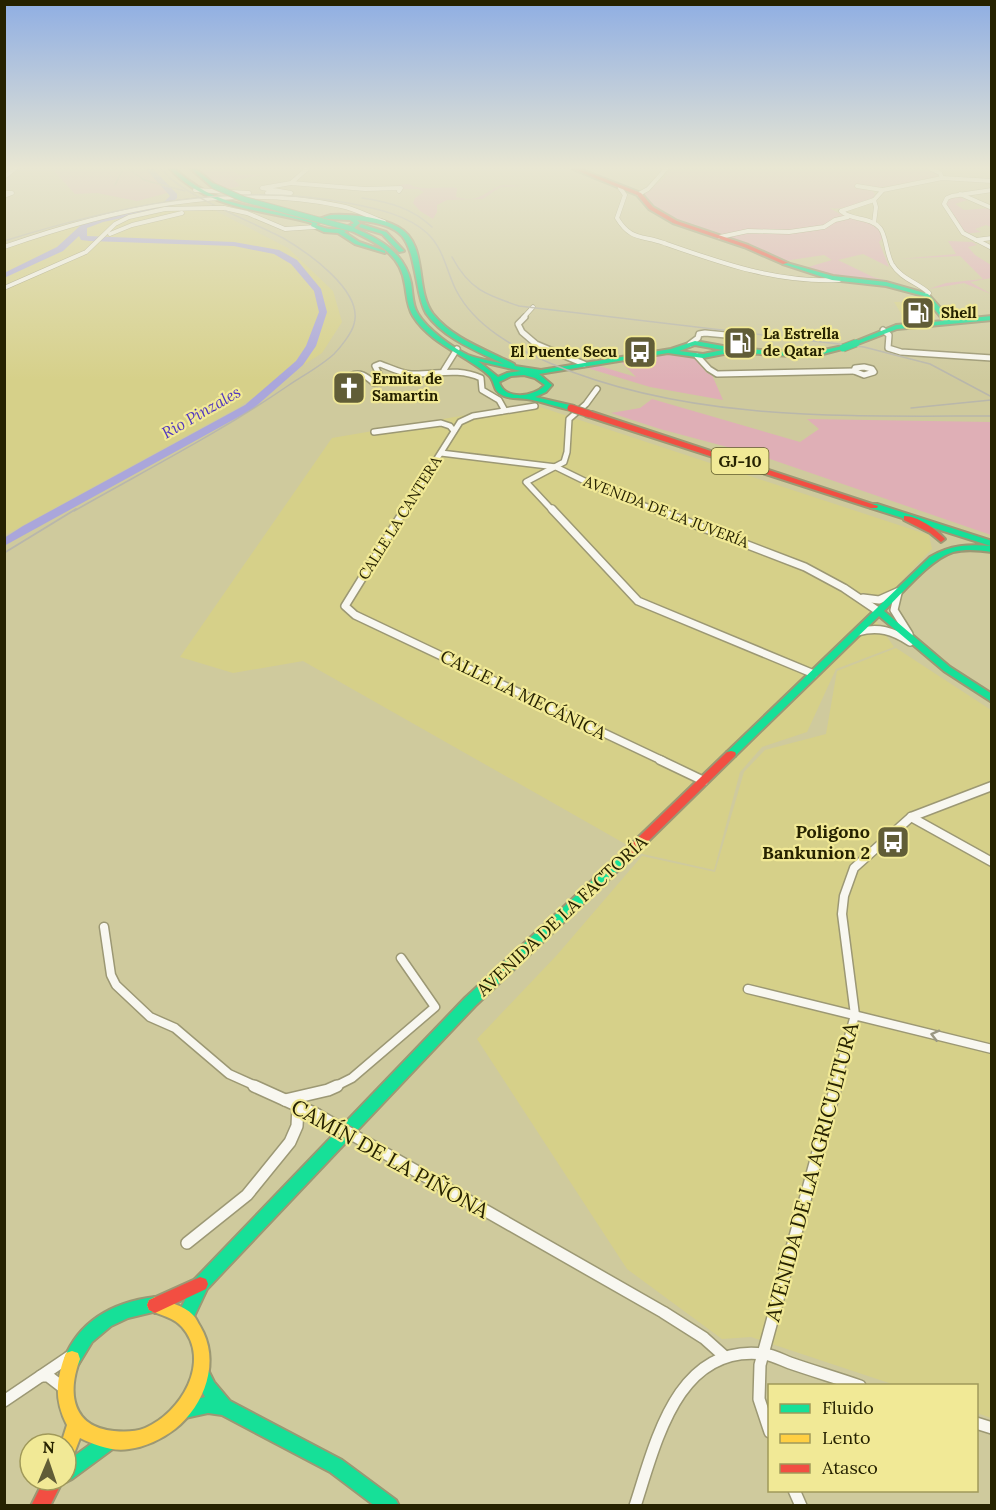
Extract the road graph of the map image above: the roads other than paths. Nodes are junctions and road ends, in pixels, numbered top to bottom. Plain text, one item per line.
1 (26, 239) edge
2 (102, 239) edge
3 (352, 239) edge
4 (377, 239) edge
5 (411, 239) edge
6 (653, 239) edge
7 (726, 239) edge
8 (884, 239) edge
9 (978, 239) edge
10 (975, 240) joint
11 (4, 247) edge
12 (992, 248) edge
13 (839, 280) junction
14 (407, 283) junction
15 (4, 288) edge
16 (926, 295) junction
17 (533, 307) dead end
18 (992, 318) edge
19 (942, 319) junction
20 (883, 330) junction
21 (747, 337) dead end
22 (458, 349) junction
23 (700, 350) junction
24 (473, 358) junction
25 (992, 358) edge
26 (512, 364) dead end
27 (584, 364) junction
28 (444, 370) junction
29 (556, 370) junction
30 (854, 371) dead end
31 (526, 374) junction
32 (496, 381) junction
33 (346, 384) dead end
34 (547, 386) junction
35 (597, 389) dead end
36 (522, 396) junction
37 (535, 406) dead end
38 (571, 409) junction
39 (502, 411) junction
40 (454, 431) junction
41 (374, 432) dead end
42 (441, 453) junction
43 (556, 467) junction
44 (890, 510) junction
45 (958, 533) junction
46 (941, 539) junction
47 (992, 544) edge
48 (948, 549) junction
49 (992, 549) edge
50 (933, 559) junction
51 (898, 591) junction
52 (857, 597) junction
53 (345, 606) joint
54 (878, 611) junction
55 (855, 633) junction
56 (917, 645) junction
57 (814, 674) junction
58 (992, 699) edge
59 (704, 781) junction
60 (992, 786) edge
61 (911, 817) junction
62 (992, 862) edge
63 (104, 927) dead end
64 (401, 958) dead end
65 (748, 989) dead end
66 (855, 1015) junction
67 (992, 1049) edge
68 (284, 1100) junction
69 (298, 1106) junction
70 (186, 1244) dead end
71 (201, 1284) junction
72 (155, 1305) junction
73 (185, 1317) junction
74 (73, 1354) junction
75 (764, 1354) junction
76 (723, 1355) junction
77 (41, 1376) junction
78 (202, 1376) junction
79 (854, 1384) edge
80 (65, 1390) junction
81 (4, 1401) edge
82 (224, 1407) junction
83 (184, 1410) junction
84 (76, 1424) junction
85 (768, 1427) edge
86 (73, 1432) edge
87 (108, 1442) junction
88 (78, 1464) edge
89 (48, 1492) edge
90 (794, 1492) edge
91 (40, 1506) edge
92 (390, 1506) edge
93 (635, 1506) edge
94 (801, 1506) edge

1 - 11 street
2 - 15 street
3 - 14 main road
4 - 14 main road, GJ-10
5 - 26 main road
6 - 13 street
7 - 13 main road
8 - 16 street
9 - 10 street
10 - 12 street
13 - 16 main road
14 - 22 main road, GJ-10
16 - 19 main road
17 - 27 street
18 - 19 main road
19 - 20 main road
20 - 23 main road, bridge
20 - 25 street
21 - 23 street
22 - 24 main road, GJ-10
22 - 28 street
22 - 32 main road, GJ-10
23 - 27 main road
23 - 30 street
24 - 29 main road
24 - 31 main road, GJ-10
27 - 29 main road
28 - 33 street
28 - 39 street
29 - 31 main road
29 - 34 main road
31 - 32 main road
31 - 34 main road, GJ-10
32 - 36 main road, GJ-10
34 - 36 main road
34 - 38 main road, GJ-10
35 - 38 street
36 - 38 main road, GJ-10
37 - 39 street
38 - 43 street
38 - 44 main road, GJ-10, bridge
39 - 40 street
40 - 41 street
40 - 42 street, CALLE LA CANTERA
42 - 43 street, AVENIDA DE LA JUVERÍA
42 - 53 street, CALLE LA CANTERA
43 - 52 street, AVENIDA DE LA JUVERÍA
43 - 57 street
44 - 45 main road, GJ-10
44 - 46 main road
45 - 46 main road
45 - 47 main road, GJ-10
45 - 48 main road, AVENIDA DE LA FACTORÍA
46 - 50 main road, AVENIDA DE LA FACTORÍA
48 - 49 main road
48 - 50 main road, AVENIDA DE LA FACTORÍA
50 - 51 main road, AVENIDA DE LA FACTORÍA
51 - 52 street
51 - 54 main road, AVENIDA DE LA FACTORÍA
51 - 56 street
52 - 54 street, AVENIDA DE LA JUVERÍA
53 - 59 street, CALLE LA MECÁNICA
54 - 55 main road, AVENIDA DE LA FACTORÍA
54 - 56 main road
55 - 56 street
55 - 57 main road, AVENIDA DE LA FACTORÍA
56 - 58 main road
57 - 59 main road, AVENIDA DE LA FACTORÍA
59 - 71 main road, AVENIDA DE LA FACTORÍA
60 - 61 street, AVENIDA DE LA AGRICULTURA
61 - 62 street
61 - 66 street, AVENIDA DE LA AGRICULTURA
63 - 68 street, CAMÍN DE LA PIÑONA
64 - 68 street
65 - 66 street
67 -> 66 street
66 - 75 street, AVENIDA DE LA AGRICULTURA
68 - 69 street, CAMÍN DE LA PIÑONA
69 - 70 street
69 - 76 street, CAMÍN DE LA PIÑONA, bridge
71 - 72 main road, AVENIDA DE LA FACTORÍA
71 - 73 main road, AVENIDA DE LA FACTORÍA
72 - 73 main road
72 - 74 main road
73 - 78 main road
74 - 77 street
74 - 80 main road
75 - 76 street
75 - 79 street
75 - 85 street, AVENIDA DE LA AGRICULTURA
76 - 93 street
77 - 80 street
77 - 81 street
78 - 82 main road
78 - 83 main road
80 - 84 main road
82 - 83 main road
82 - 92 main road
83 - 87 main road
84 - 86 main road
84 - 87 main road
87 - 88 main road
89 - 91 main road
90 - 94 street

